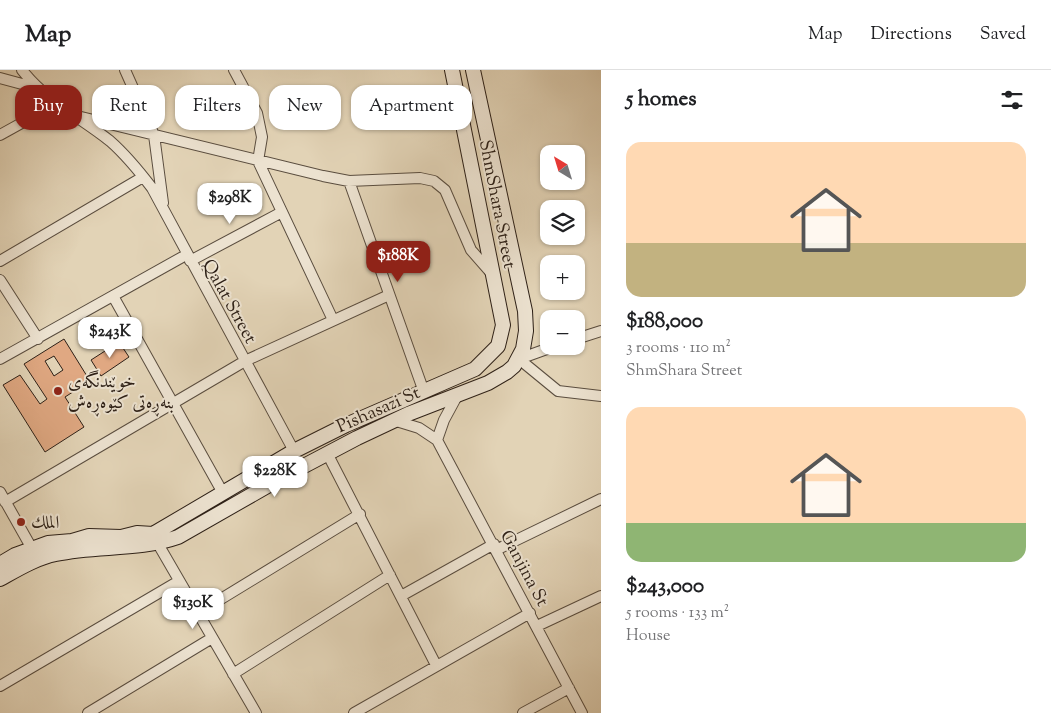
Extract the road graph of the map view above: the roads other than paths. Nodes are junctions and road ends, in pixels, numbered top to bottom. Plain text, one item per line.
1 (22, 70) edge
2 (125, 70) edge
3 (234, 70) edge
4 (452, 70) edge
5 (473, 70) edge
6 (0, 78) edge
7 (27, 85) edge
8 (35, 85) edge
9 (82, 117) edge
10 (82, 121) edge
11 (15, 127) edge
12 (0, 135) edge
13 (154, 136) junction
14 (258, 161) junction
15 (143, 177) junction
16 (349, 181) junction
17 (163, 206) junction
18 (282, 212) junction
19 (188, 258) junction
20 (0, 261) edge
21 (492, 274) junction
22 (0, 280) edge
23 (389, 295) junction
24 (114, 296) junction
25 (333, 320) junction
26 (601, 331) edge
27 (585, 336) edge
28 (38, 339) junction
29 (498, 346) junction
30 (540, 351) edge
31 (0, 359) edge
32 (519, 359) junction
33 (245, 361) junction
34 (424, 392) junction
35 (457, 396) junction
36 (601, 396) edge
37 (173, 403) junction
38 (393, 420) junction
39 (437, 440) junction
40 (294, 451) junction
41 (327, 453) junction
42 (223, 492) junction
43 (3, 497) edge
44 (601, 500) edge
45 (360, 514) junction
46 (155, 539) junction
47 (495, 547) junction
48 (35, 555) junction
49 (0, 564) edge
50 (390, 575) junction
51 (0, 580) edge
52 (179, 581) junction
53 (401, 596) junction
54 (601, 596) edge
55 (198, 613) junction
56 (530, 613) junction
57 (537, 626) junction
58 (212, 638) junction
59 (436, 666) junction
60 (233, 674) junction
61 (0, 686) edge
62 (569, 688) junction
63 (366, 710) edge
64 (253, 712) edge
65 (88, 713) edge
66 (354, 713) edge
67 (524, 713) edge
68 (582, 713) edge

1 - 8 street, Qalat Street
2 - 13 street
3 - 14 street
4 - 21 main road, ShmShara Street
5 - 32 main road, ShmShara Street
6 - 7 street
9 - 13 street
10 - 15 street, Qalat Street
11 - 12 street
13 - 14 street
13 - 17 street
14 - 16 street
14 - 18 street
15 - 17 street, Qalat Street
15 - 20 street
16 - 21 street
16 - 23 street
17 - 19 street, Qalat Street
18 - 19 street
18 - 25 street
19 - 24 street
19 - 33 street, Qalat Street
21 - 29 main road, ShmShara Street
22 - 28 street
23 - 25 street
23 - 34 street
24 - 28 street
24 - 37 street
25 - 33 street
26 - 27 street
28 - 31 street
29 - 32 main road
29 - 34 main road, Pishasazi St
30 - 32 street
32 - 35 main road, Pishasazi St
32 - 36 street
33 - 37 street
33 - 40 street, Qalat Street
34 - 40 main road, Pishasazi St
35 - 38 main road, Pishasazi St
35 - 39 street
37 - 42 street
37 - 43 street
38 - 39 street, Ganjina St
38 - 41 main road, Pishasazi St
39 - 47 street, Ganjina St
40 - 42 main road, Pishasazi St
41 - 45 street
41 - 46 main road, Pishasazi St
42 - 46 main road, Pishasazi St
43 - 48 street
44 - 47 street
45 - 50 street
45 - 55 street
46 - 48 main road, Pishasazi St
46 - 52 street
47 - 53 street
47 - 56 street, Ganjina St
48 - 49 main road, Pishasazi St
48 - 51 main road, Pishasazi St
50 - 53 street
50 - 60 street
52 - 55 street
52 - 61 street
53 - 59 street
54 - 57 street
55 - 58 street
56 - 57 street, Ganjina St
56 - 59 street
57 - 62 street, Ganjina St
58 - 60 street
58 - 65 street
59 - 63 street
60 - 64 street
62 - 67 street
62 - 68 street, Ganjina St
63 - 66 street

